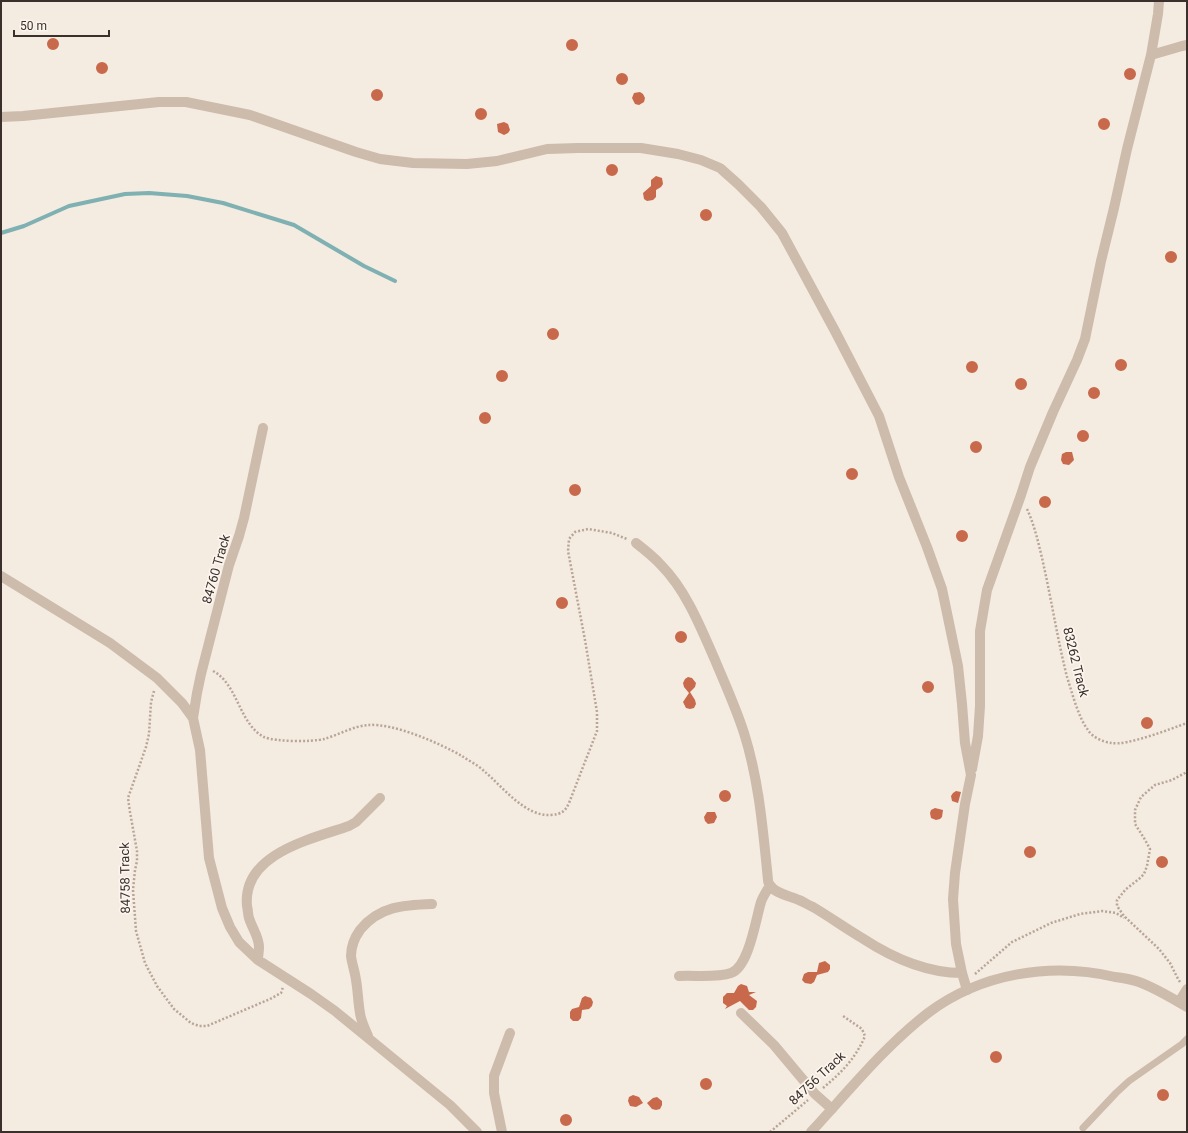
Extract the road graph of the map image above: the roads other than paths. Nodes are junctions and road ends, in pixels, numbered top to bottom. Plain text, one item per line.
1 (1159, 1) edge
2 (1187, 45) edge
3 (1151, 55) junction
4 (1, 117) edge
5 (263, 428) dead end
6 (636, 543) road end
7 (1, 576) edge
8 (193, 718) junction
9 (971, 775) junction
10 (380, 798) dead end
11 (770, 885) junction
12 (432, 904) dead end
13 (258, 960) junction
14 (962, 973) junction
15 (679, 976) dead end
16 (966, 987) junction
17 (1186, 989) edge
18 (1183, 1004) edge
19 (741, 1013) dead end
20 (510, 1033) dead end
21 (368, 1038) junction
22 (1187, 1039) edge
23 (832, 1110) junction
24 (1083, 1128) dead end
25 (477, 1132) edge
26 (502, 1132) edge
27 (811, 1132) edge

1 - 3 street
2 - 3 street
3 - 9 street
4 - 9 street
5 - 8 street, 84760 Track
6 - 11 street
7 - 8 street
8 - 13 street
9 - 14 street
10 - 13 street
11 - 14 street
11 - 15 street
12 - 21 street
13 - 21 street
14 - 16 street
16 - 18 street
16 - 23 street
17 - 18 street
19 - 23 street
20 - 26 street
21 - 25 street
22 - 24 lane
23 - 27 street

